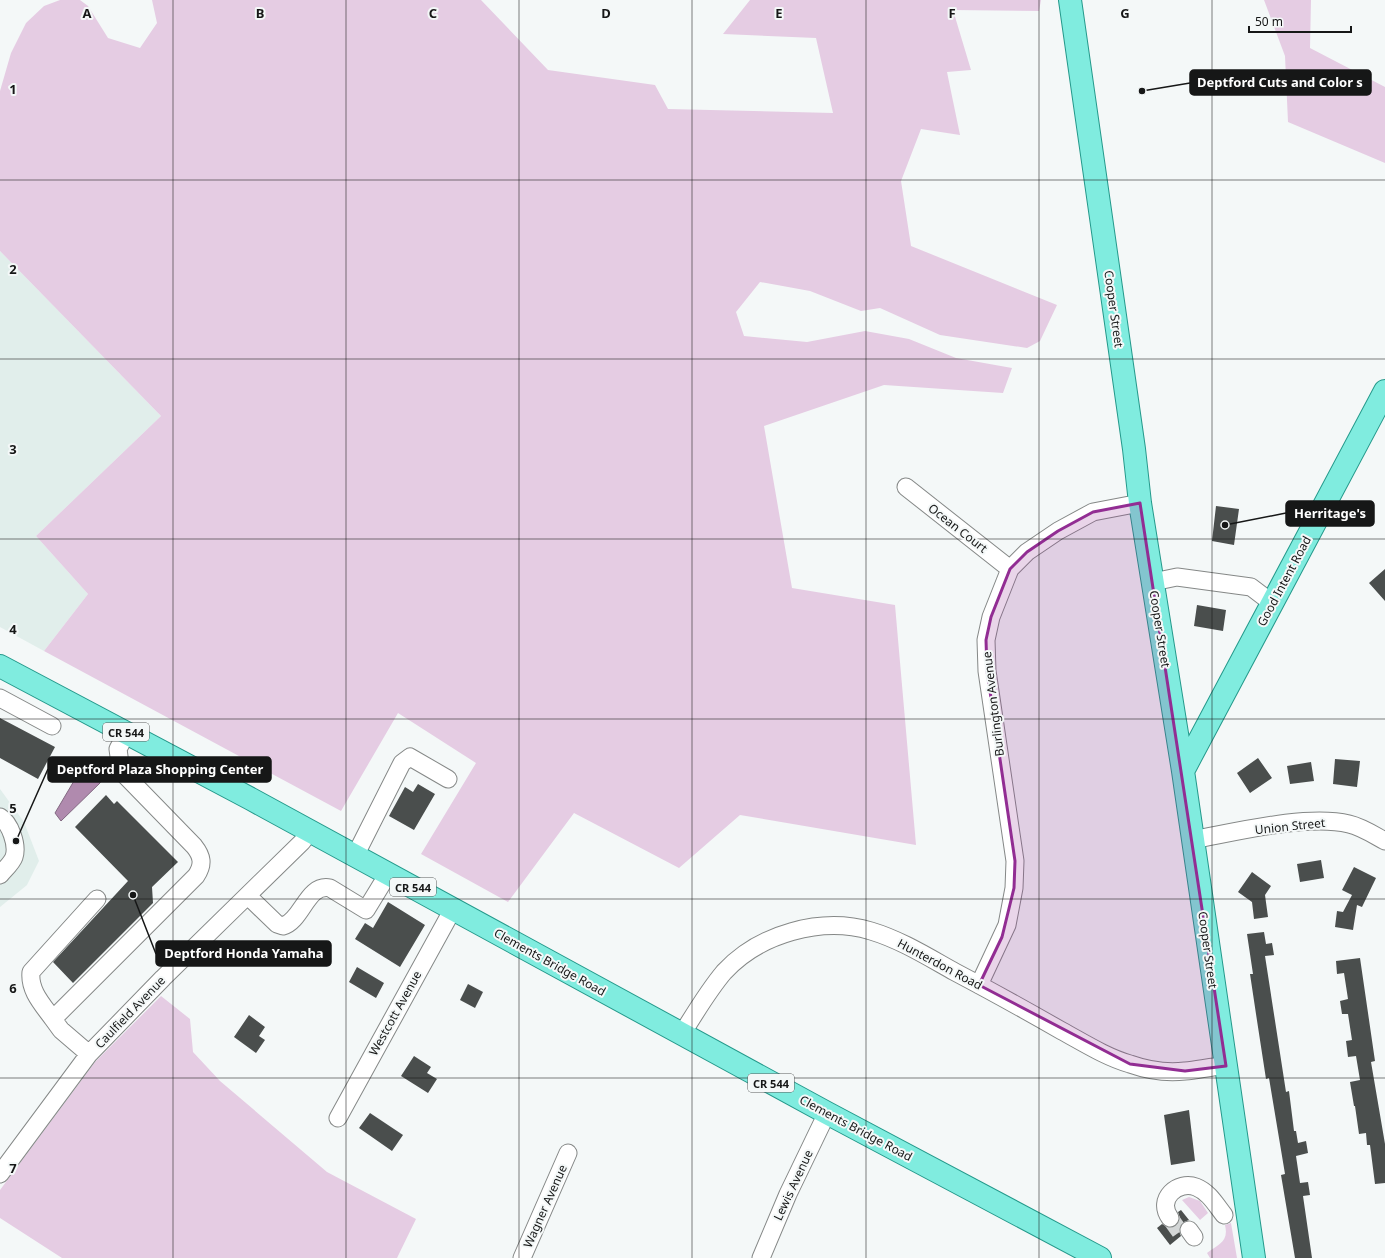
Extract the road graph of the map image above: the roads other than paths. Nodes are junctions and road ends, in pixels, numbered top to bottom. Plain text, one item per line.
1 (1070, 0) edge
2 (1385, 391) edge
3 (906, 487) dead end
4 (1140, 503) junction
5 (1010, 569) junction
6 (1153, 582) junction
7 (1272, 603) junction
8 (0, 666) edge
9 (0, 698) edge
10 (52, 726) dead end
11 (127, 732) junction
12 (1182, 771) junction
13 (448, 779) dead end
14 (0, 817) edge
15 (310, 831) junction
16 (1192, 840) junction
17 (1385, 842) edge
18 (355, 856) junction
19 (388, 874) junction
20 (0, 875) edge
21 (248, 896) junction
22 (97, 899) dead end
23 (453, 909) junction
24 (979, 984) junction
25 (53, 1020) junction
26 (682, 1034) junction
27 (89, 1054) junction
28 (1226, 1066) junction
29 (828, 1113) junction
30 (338, 1118) dead end
31 (568, 1153) dead end
32 (0, 1174) edge
33 (1173, 1216) tunnel mouth
34 (1221, 1217) dead end
35 (522, 1258) edge
36 (761, 1258) edge
37 (1100, 1258) edge
38 (1254, 1258) edge

1 - 4 main road, Cooper Street
2 - 7 main road, Good Intent Road
3 - 5 street, Ocean Court
4 - 5 street, Burlington Avenue
4 - 6 main road, Cooper Street
5 - 24 street, Burlington Avenue
6 - 7 street
6 - 12 main road, Cooper Street
7 - 12 main road, Good Intent Road
8 - 11 main road, Clements Bridge Road / CR 544
9 - 10 street
11 - 15 main road, Clements Bridge Road / CR 544
11 - 25 street
12 - 16 main road, Cooper Street
13 - 18 street
14 - 20 street
15 - 18 main road, Clements Bridge Road / CR 544
15 - 21 street, Caulfield Avenue
16 - 17 street, Union Street
16 - 28 main road, Cooper Street
18 - 19 main road, Clements Bridge Road / CR 544
19 - 21 street
19 - 23 main road, Clements Bridge Road / CR 544
21 - 27 street, Caulfield Avenue
22 - 25 street
23 - 26 main road, Clements Bridge Road / CR 544
23 - 30 street, Westcott Avenue
24 - 26 street, Hunterdon Road
24 - 28 street, Hunterdon Road
25 - 27 street
26 - 29 main road, Clements Bridge Road / CR 544
27 - 32 street, Caulfield Avenue
28 - 38 main road, Cooper Street
29 - 36 street, Lewis Avenue
29 - 37 main road, Clements Bridge Road / CR 544
31 - 35 street, Wagner Avenue
33 - 34 street

